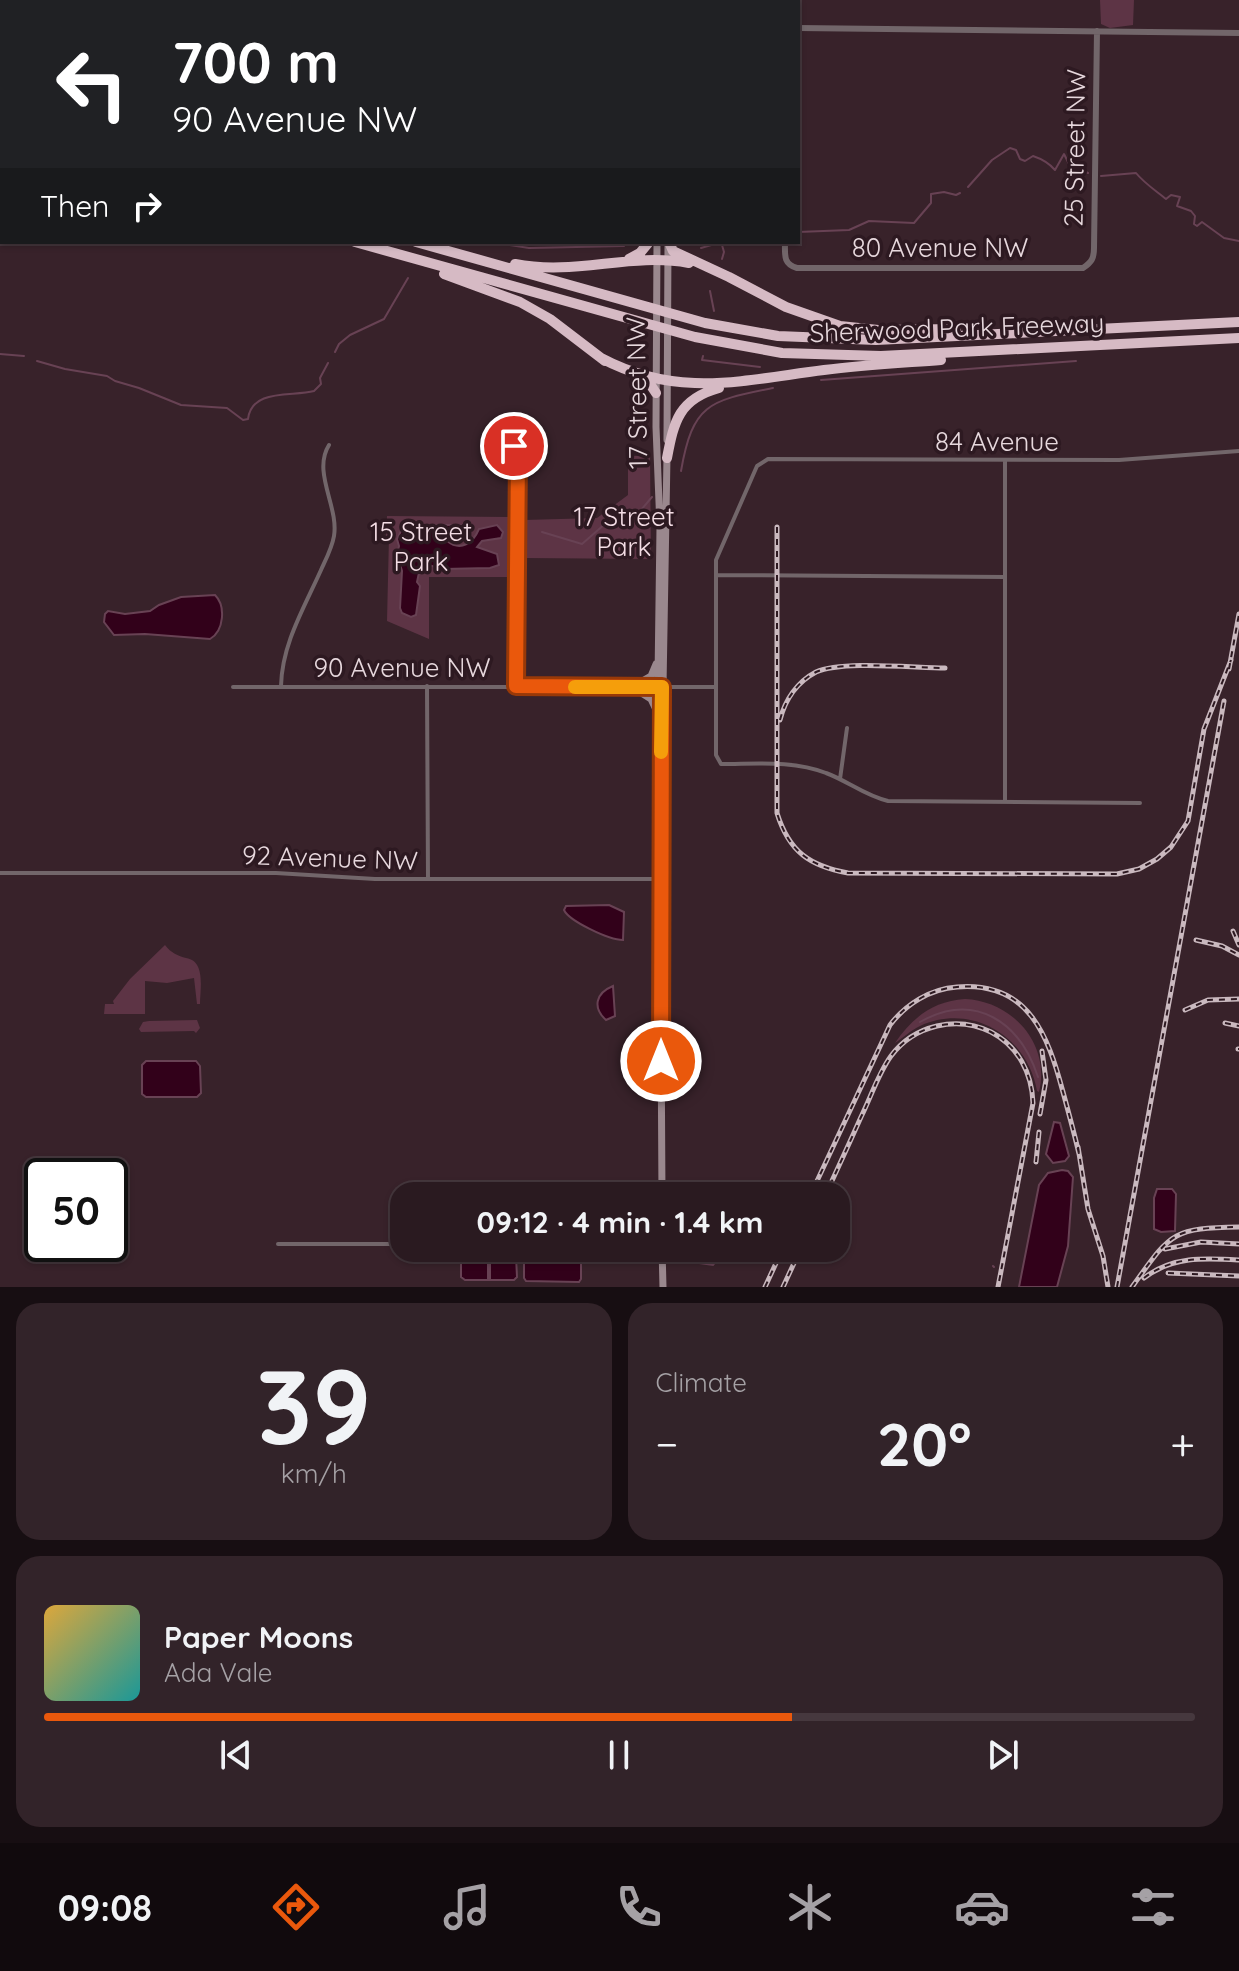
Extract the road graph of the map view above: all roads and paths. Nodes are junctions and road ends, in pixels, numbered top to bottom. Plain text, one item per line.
1 (800, 28) edge
2 (1097, 31) junction
3 (1239, 33) edge
4 (362, 244) edge
5 (423, 244) edge
6 (433, 244) edge
7 (647, 244) edge
8 (658, 244) edge
9 (667, 244) edge
10 (669, 244) edge
11 (785, 244) edge
12 (399, 254) junction
13 (662, 260) junction
14 (608, 264) junction
15 (1090, 264) joint
16 (707, 267) junction
17 (1239, 322) edge
18 (1046, 332) junction
19 (1239, 338) edge
20 (1126, 344) junction
21 (601, 358) junction
22 (662, 378) junction
23 (736, 383) junction
24 (656, 393) junction
25 (329, 445) dead end
26 (514, 446) dead end
27 (1239, 451) edge
28 (667, 458) junction
29 (1005, 461) junction
30 (716, 575) junction
31 (1005, 577) junction
32 (657, 662) junction
33 (281, 686) junction
34 (427, 686) junction
35 (516, 686) junction
36 (233, 687) dead end
37 (632, 687) junction
38 (662, 687) junction
39 (714, 687) junction
40 (661, 721) junction
41 (847, 728) dead end
42 (840, 779) junction
43 (1005, 802) junction
44 (1140, 803) dead end
45 (0, 873) edge
46 (428, 879) junction
47 (660, 879) junction
48 (662, 1182) edge
49 (278, 1244) dead end
50 (390, 1244) edge
51 (662, 1262) edge
52 (663, 1287) edge

1 - 2 street
2 - 3 street
2 - 15 street, 25 Street NW
4 - 12 highway, Sherwood Park Freeway
5 - 18 highway, Sherwood Park Freeway
6 - 14 highway
7 - 14 highway
8 - 13 main road, 17 Street NW
9 - 13 main road, 17 Street NW
10 - 16 highway
11 - 15 street, 80 Avenue NW
12 - 20 highway, Sherwood Park Freeway
12 - 21 highway
13 - 14 highway
13 - 16 highway
13 - 22 main road, 17 Street NW
13 - 22 main road, 17 Street NW
16 - 18 highway
17 - 18 highway, Sherwood Park Freeway
19 - 20 highway, Sherwood Park Freeway
20 - 23 highway
21 - 22 highway
21 - 24 highway
22 - 23 highway
22 - 24 main road, 17 Street NW
22 - 28 main road, 17 Street NW
23 - 28 highway
24 - 32 main road, 17 Street NW
25 - 33 street
26 - 35 street
27 - 29 street, 84 Avenue
28 - 38 main road, 17 Street NW
29 - 30 street, 84 Avenue
29 - 31 street
30 - 31 street
30 - 39 street
31 - 43 street
32 - 37 main road
32 - 38 main road, 17 Street NW
33 - 34 street, 90 Avenue NW
33 - 36 street, 90 Avenue NW
34 - 35 street, 90 Avenue NW
34 - 46 street
35 - 37 street, 90 Avenue NW
37 - 38 street, 90 Avenue NW
37 - 40 main road
38 - 39 street, 90 Avenue NW
38 - 40 main road, 17 Street NW
39 - 42 street
40 - 47 main road, 17 Street NW
41 - 42 street
42 - 43 street
43 - 44 street
45 - 46 street, 92 Avenue NW
46 - 47 street, 92 Avenue NW
47 - 48 main road, 17 Street NW
49 - 50 street
51 - 52 main road

